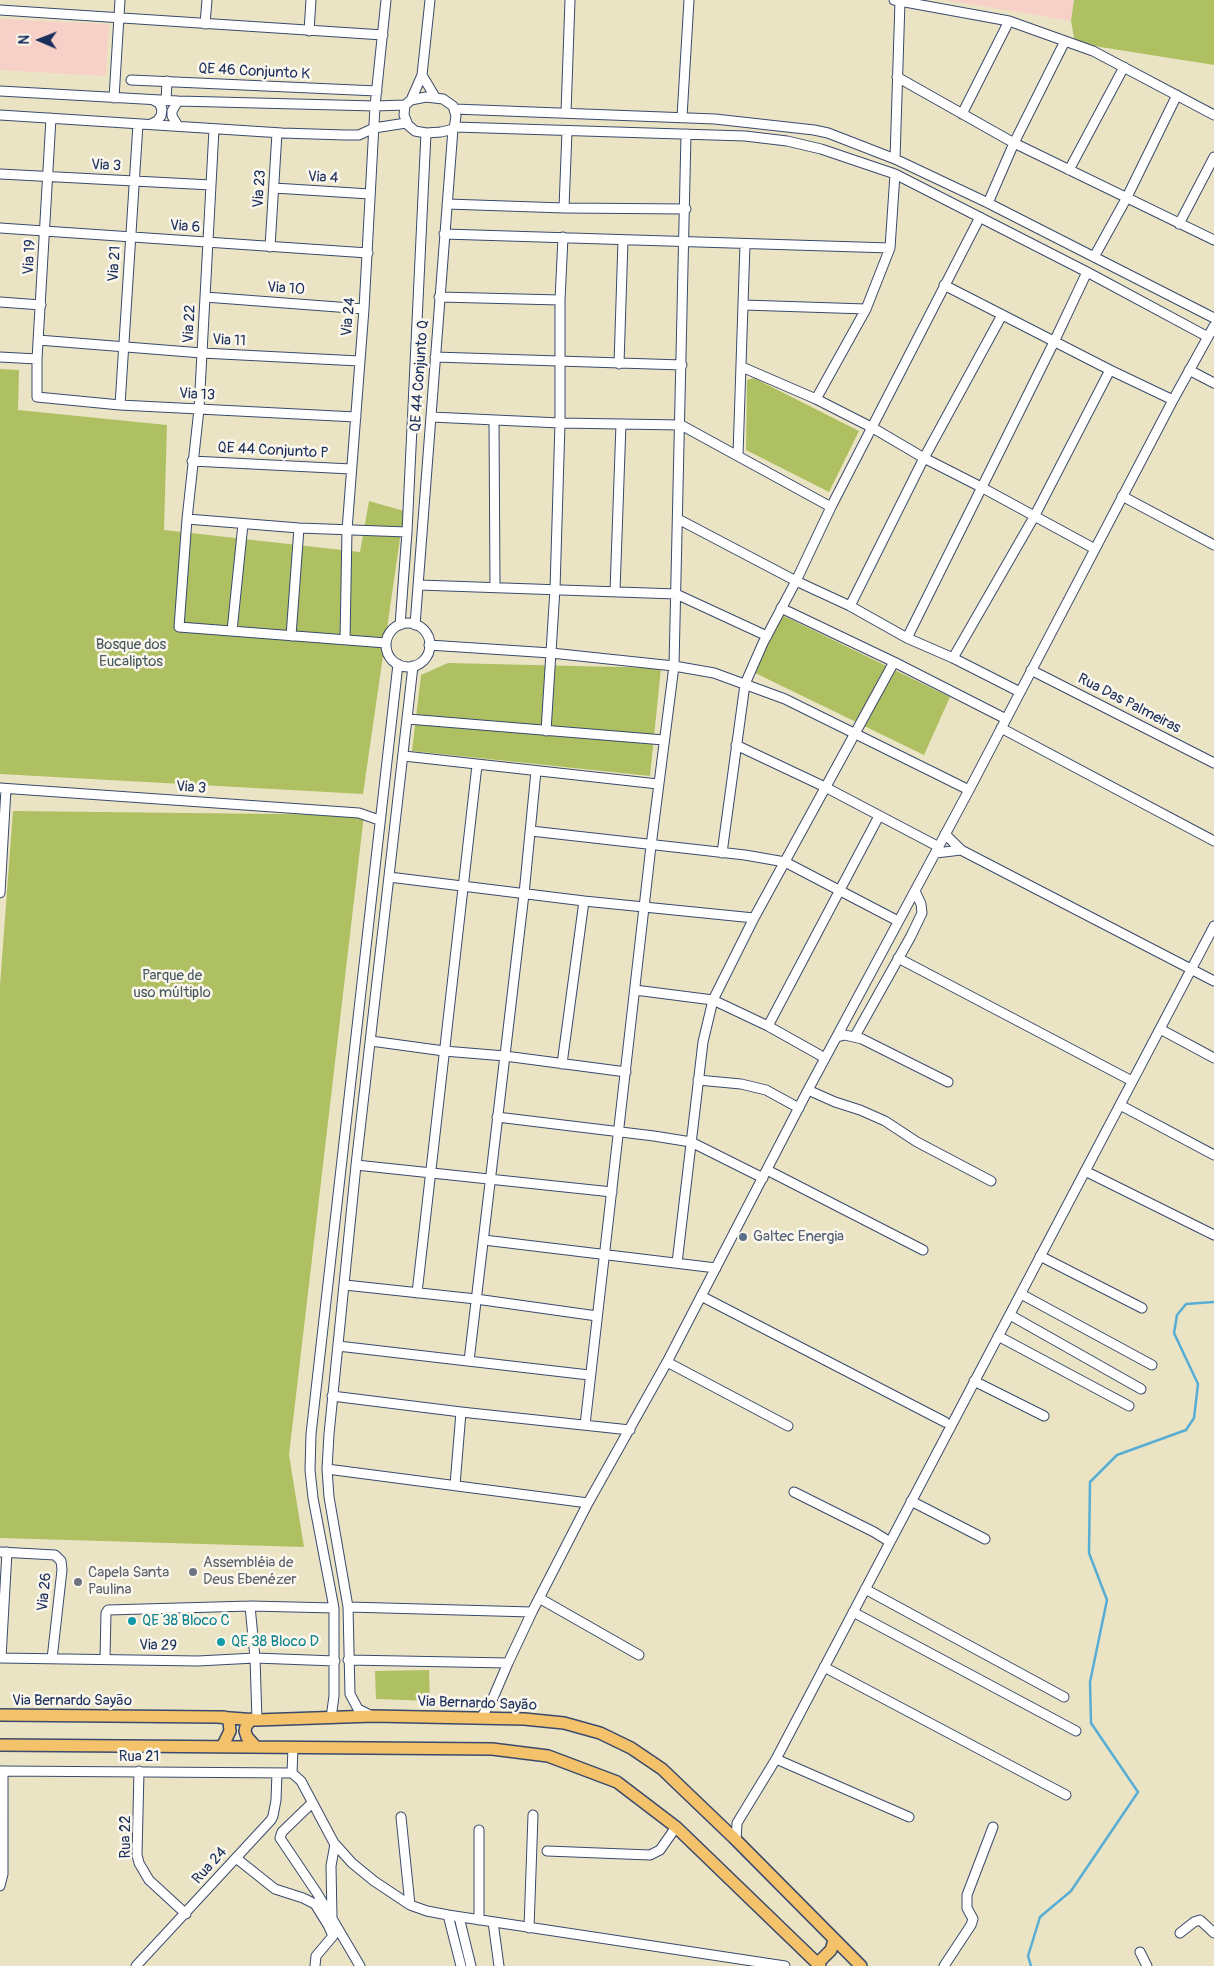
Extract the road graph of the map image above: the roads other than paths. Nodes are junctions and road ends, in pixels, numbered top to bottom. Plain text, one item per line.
1 (120, 0) edge
2 (207, 0) edge
3 (311, 0) edge
4 (386, 0) edge
5 (430, 0) edge
6 (570, 0) edge
7 (689, 0) edge
8 (898, 0) edge
9 (0, 10) edge
10 (119, 17) junction
11 (1009, 21) junction
12 (205, 24) junction
13 (309, 31) junction
14 (383, 35) junction
15 (1065, 41) junction
16 (1124, 67) junction
17 (422, 74) junction
18 (897, 77) junction
19 (131, 80) dead end
20 (167, 81) junction
21 (306, 88) junction
22 (0, 91) edge
23 (377, 91) junction
24 (1177, 95) junction
25 (435, 97) junction
26 (114, 98) junction
27 (154, 100) junction
28 (166, 100) junction
29 (178, 101) junction
30 (408, 103) junction
31 (305, 104) junction
32 (375, 106) junction
33 (454, 109) junction
34 (566, 113) junction
35 (962, 114) junction
36 (0, 115) edge
37 (1214, 115) edge
38 (682, 117) junction
39 (51, 118) junction
40 (715, 119) junction
41 (406, 123) junction
42 (138, 124) junction
43 (151, 124) junction
44 (178, 126) junction
45 (374, 128) junction
46 (454, 128) junction
47 (214, 129) junction
48 (567, 131) junction
49 (277, 133) junction
50 (426, 133) junction
51 (686, 134) junction
52 (716, 135) junction
53 (1014, 143) junction
54 (1214, 157) edge
55 (895, 159) junction
56 (1069, 170) junction
57 (0, 174) edge
58 (895, 174) junction
59 (48, 176) junction
60 (134, 181) junction
61 (211, 185) junction
62 (274, 188) junction
63 (370, 194) junction
64 (1126, 199) junction
65 (447, 204) junction
66 (988, 204) junction
67 (564, 208) junction
68 (686, 209) junction
69 (980, 217) junction
70 (1179, 224) junction
71 (0, 228) edge
72 (45, 231) junction
73 (444, 234) junction
74 (131, 238) junction
75 (563, 238) junction
76 (1056, 238) junction
77 (623, 240) junction
78 (685, 240) junction
79 (1214, 240) edge
80 (208, 243) junction
81 (745, 244) junction
82 (270, 247) junction
83 (890, 248) junction
84 (1047, 251) junction
85 (368, 253) junction
86 (1094, 257) junction
87 (1087, 272) junction
88 (944, 285) junction
89 (205, 297) junction
90 (440, 297) junction
91 (560, 300) junction
92 (0, 302) edge
93 (41, 305) junction
94 (744, 305) junction
95 (364, 309) junction
96 (866, 309) junction
97 (1002, 315) junction
98 (1214, 318) edge
99 (1214, 326) edge
100 (1208, 337) junction
101 (38, 340) junction
102 (1054, 342) junction
103 (124, 346) junction
104 (202, 353) junction
105 (0, 357) edge
106 (435, 357) junction
107 (37, 359) junction
108 (559, 360) junction
109 (359, 361) junction
110 (619, 364) junction
111 (682, 365) junction
112 (742, 367) junction
113 (1110, 370) junction
114 (1189, 370) junction
115 (1214, 383) edge
116 (37, 397) joint
117 (816, 399) junction
118 (1173, 400) junction
119 (120, 405) junction
120 (199, 409) junction
121 (356, 417) junction
122 (431, 417) junction
123 (494, 421) junction
124 (560, 423) junction
125 (621, 424) junction
126 (680, 425) junction
127 (873, 428) junction
128 (738, 455) junction
129 (924, 458) junction
130 (192, 460) junction
131 (351, 469) junction
132 (982, 487) junction
133 (1122, 496) junction
134 (831, 507) junction
135 (1034, 517) junction
136 (187, 519) junction
137 (678, 519) junction
138 (243, 524) junction
139 (299, 528) junction
140 (347, 530) junction
141 (407, 532) junction
142 (1214, 545) edge
143 (1094, 548) junction
144 (796, 581) junction
145 (419, 585) junction
146 (495, 587) junction
147 (555, 588) junction
148 (615, 591) junction
149 (676, 594) junction
150 (850, 606) junction
151 (781, 608) junction
152 (400, 625) junction
153 (415, 625) junction
154 (232, 631) junction
155 (291, 636) junction
156 (767, 636) junction
157 (907, 638) junction
158 (345, 640) junction
159 (386, 643) junction
160 (429, 645) junction
161 (551, 653) junction
162 (953, 658) junction
163 (894, 662) junction
164 (398, 664) junction
165 (413, 666) junction
166 (674, 666) junction
167 (1031, 670) junction
168 (745, 684) junction
169 (1020, 692) junction
170 (408, 719) junction
171 (1006, 720) junction
172 (1001, 728) junction
173 (546, 731) junction
174 (857, 733) junction
175 (664, 740) junction
176 (736, 744) junction
177 (404, 756) junction
178 (1214, 763) edge
179 (477, 765) junction
180 (536, 771) junction
181 (658, 784) junction
182 (825, 787) junction
183 (3, 789) edge
184 (969, 790) junction
185 (879, 816) junction
186 (379, 820) junction
187 (531, 831) junction
188 (946, 834) junction
189 (1214, 841) edge
190 (650, 846) junction
191 (937, 850) junction
192 (962, 850) junction
193 (722, 853) junction
194 (785, 862) junction
195 (390, 877) junction
196 (463, 886) junction
197 (840, 890) junction
198 (915, 891) junction
199 (0, 893) edge
200 (524, 894) junction
201 (584, 901) junction
202 (644, 907) junction
203 (754, 918) junction
204 (898, 921) junction
205 (1214, 926) edge
206 (366, 947) junction
207 (381, 948) junction
208 (365, 958) junction
209 (898, 958) junction
210 (379, 960) junction
211 (1191, 969) junction
212 (1214, 981) edge
213 (635, 990) junction
214 (713, 1000) junction
215 (768, 1026) junction
216 (1160, 1029) junction
217 (855, 1036) junction
218 (837, 1037) junction
219 (371, 1041) junction
220 (444, 1051) junction
221 (505, 1056) junction
222 (825, 1058) junction
223 (1214, 1058) edge
224 (562, 1064) junction
225 (626, 1072) junction
226 (698, 1080) junction
227 (1132, 1081) junction
228 (948, 1082) dead end
229 (808, 1090) junction
230 (1120, 1105) junction
231 (799, 1108) junction
232 (498, 1117) junction
233 (618, 1132) junction
234 (691, 1142) junction
235 (1214, 1155) edge
236 (356, 1165) junction
237 (432, 1171) junction
238 (1085, 1171) junction
239 (765, 1174) junction
240 (491, 1179) junction
241 (991, 1181) dead end
242 (612, 1192) junction
243 (1214, 1235) edge
244 (484, 1240) junction
245 (923, 1250) dead end
246 (605, 1254) junction
247 (1040, 1256) junction
248 (677, 1263) junction
249 (716, 1268) junction
250 (345, 1285) junction
251 (417, 1293) junction
252 (1021, 1294) junction
253 (701, 1296) junction
254 (476, 1299) junction
255 (1142, 1308) dead end
256 (1010, 1315) junction
257 (598, 1316) junction
258 (998, 1336) junction
259 (338, 1346) junction
260 (469, 1361) junction
261 (667, 1362) junction
262 (1152, 1365) dead end
263 (589, 1375) junction
264 (974, 1381) junction
265 (1141, 1389) dead end
266 (332, 1396) junction
267 (1129, 1406) dead end
268 (461, 1412) junction
269 (1044, 1416) dead end
270 (945, 1422) dead end
271 (585, 1425) junction
272 (788, 1426) dead end
273 (630, 1430) junction
274 (327, 1469) junction
275 (455, 1485) junction
276 (794, 1492) dead end
277 (911, 1501) junction
278 (588, 1503) junction
279 (335, 1530) junction
280 (320, 1533) junction
281 (985, 1539) dead end
282 (890, 1542) junction
283 (338, 1544) junction
284 (322, 1546) junction
285 (4, 1552) edge
286 (865, 1589) junction
287 (539, 1598) junction
288 (250, 1606) junction
289 (348, 1607) junction
290 (334, 1608) junction
291 (532, 1612) junction
292 (853, 1612) junction
293 (638, 1655) dead end
294 (1, 1658) edge
295 (255, 1658) junction
296 (52, 1659) junction
297 (105, 1659) junction
298 (348, 1660) junction
299 (335, 1661) junction
300 (508, 1662) junction
301 (824, 1667) junction
302 (1064, 1697) dead end
303 (493, 1698) junction
304 (0, 1715) edge
305 (373, 1716) junction
306 (217, 1717) junction
307 (331, 1718) junction
308 (482, 1718) junction
309 (498, 1718) junction
310 (254, 1719) junction
311 (1076, 1730) dead end
312 (0, 1745) edge
313 (222, 1747) junction
314 (256, 1747) junction
315 (292, 1747) junction
316 (776, 1759) junction
317 (2, 1771) edge
318 (139, 1771) junction
319 (277, 1773) junction
320 (292, 1773) junction
321 (1066, 1795) dead end
322 (312, 1803) junction
323 (534, 1815) dead end
324 (401, 1817) dead end
325 (909, 1817) dead end
326 (738, 1823) junction
327 (676, 1827) junction
328 (993, 1827) dead end
329 (479, 1830) dead end
330 (725, 1830) junction
331 (736, 1841) junction
332 (335, 1844) junction
333 (548, 1850) dead end
334 (236, 1858) junction
335 (0, 1886) edge
336 (410, 1905) junction
337 (186, 1914) junction
338 (448, 1916) junction
339 (459, 1917) junction
340 (332, 1919) junction
341 (479, 1920) junction
342 (493, 1922) junction
343 (529, 1928) junction
344 (1180, 1933) dead end
345 (1214, 1933) edge
346 (834, 1940) junction
347 (1140, 1952) dead end
348 (815, 1965) edge
349 (136, 1966) edge
350 (315, 1966) edge
351 (360, 1966) edge
352 (461, 1966) edge
353 (472, 1966) edge
354 (498, 1966) edge
355 (785, 1966) edge
356 (861, 1966) edge
357 (944, 1966) edge
358 (1147, 1966) edge

1 - 10 street
2 - 12 street
3 - 13 street
4 - 14 street
5 - 17 street
6 - 34 street
7 - 38 street
8 - 11 street
8 - 18 street
9 - 10 street
10 - 12 street
10 - 26 street
11 - 15 street
11 - 35 street
12 - 13 street
13 - 14 street
14 - 23 street
15 - 16 street
15 - 53 street
16 - 24 street
16 - 56 street
17 - 25 street
17 - 30 street
18 - 35 street
18 - 55 street
19 - 20 street, QE 46 Conjunto K
20 - 21 street, QE 46 Conjunto K
20 - 28 street
21 - 23 street, QE 46 Conjunto K
21 - 31 street
22 - 26 street
23 - 32 street
24 - 37 street
24 - 64 street
25 - 30 street
25 - 33 street
26 - 27 street
27 - 28 street
27 - 43 street
28 - 29 street
29 - 31 street
29 - 44 street
30 - 32 street
30 - 41 street
31 - 32 street
32 - 45 street, Via 24
33 - 34 street
33 - 46 street
34 - 38 street
35 - 53 street
36 - 39 street
38 - 40 street
39 - 42 street
39 - 59 street, Via 19
40 - 52 street
40 - 55 street
41 - 45 street
41 - 50 street
42 - 43 street
42 - 60 street, Via 21
43 - 44 street
44 - 47 street
45 - 49 street
45 - 63 street, Via 24
46 - 48 street
46 - 50 street
46 - 65 street, QE 44 Conjunto Q
47 - 49 street
47 - 61 street, Via 22
48 - 51 street
48 - 67 street
49 - 62 street, Via 23
50 - 141 street, QE 44 Conjunto Q
51 - 52 street
51 - 68 street
52 - 58 street
53 - 56 street
53 - 66 street
54 - 70 street
55 - 66 street
56 - 64 street
57 - 59 street, Via 3
58 - 69 street
58 - 83 street
59 - 60 street, Via 3
59 - 72 street, Via 19
60 - 61 street, Via 3
60 - 74 street, Via 21
61 - 80 street, Via 22
62 - 63 street, Via 4
62 - 82 street, Via 23
63 - 85 street, Via 24
64 - 70 street
64 - 86 street
65 - 67 street
65 - 73 street, QE 44 Conjunto Q
66 - 76 street
67 - 68 street
68 - 78 street
69 - 84 street
69 - 88 street
70 - 79 street
71 - 72 street, Via 6
72 - 74 street, Via 6
72 - 93 street, Via 19
73 - 75 street
73 - 90 street, QE 44 Conjunto Q
74 - 80 street, Via 6
74 - 103 street, Via 21
75 - 77 street
75 - 91 street
76 - 84 street
76 - 86 street
77 - 78 street
77 - 110 street
78 - 81 street
78 - 111 street
80 - 82 street, Via 6
80 - 89 street, Via 22
81 - 83 street
81 - 94 street
82 - 85 street, Via 6
83 - 96 street
84 - 87 street
85 - 95 street, Via 24
86 - 98 street
87 - 100 street
87 - 102 street
88 - 97 street
88 - 127 street
89 - 95 street, Via 10
89 - 104 street, Via 22
90 - 91 street
90 - 106 street, QE 44 Conjunto Q
91 - 108 street
92 - 93 street
93 - 101 street, Via 19
94 - 96 street
94 - 112 street
95 - 109 street, Via 24
96 - 117 street
97 - 102 street
97 - 129 street
99 - 100 street
100 - 114 street
101 - 103 street, Via 11
101 - 107 street, Via 19
102 - 113 street
102 - 132 street
103 - 104 street, Via 11
103 - 119 street, Via 21
104 - 109 street, Via 11
104 - 120 street, Via 22
105 - 107 street
106 - 108 street
106 - 122 street, QE 44 Conjunto Q
107 - 116 street, Via 19
108 - 110 street
108 - 124 street
109 - 121 street, Via 24
110 - 111 street
111 - 126 street
112 - 117 street
112 - 128 street
113 - 118 street
113 - 135 street
114 - 115 street
114 - 118 street
116 - 119 street, Via 13
117 - 127 street
118 - 133 street
119 - 120 street, Via 13
120 - 121 street, Via 13
120 - 130 street, Via 22
121 - 131 street, Via 24
122 - 123 street
122 - 145 street, QE 44 Conjunto Q
123 - 124 street
123 - 146 street
124 - 125 street
124 - 147 street
125 - 126 street
125 - 148 street
126 - 128 street
126 - 137 street
127 - 129 street
127 - 134 street
128 - 134 street
129 - 132 street
129 - 150 street
130 - 131 street, QE 44 Conjunto P
130 - 136 street, Via 22
131 - 140 street, Via 24
132 - 135 street
132 - 157 street
133 - 142 street
133 - 143 street
134 - 144 street
135 - 143 street
135 - 162 street
136 - 138 street
136 - 154 street, Via 22
137 - 144 street
137 - 149 street
138 - 139 street
138 - 154 street
139 - 140 street
139 - 155 street
140 - 141 street
140 - 158 street, Via 24
141 - 152 street, QE 44 Conjunto Q
143 - 167 street
144 - 150 street
144 - 151 street
145 - 146 street
145 - 153 street, QE 44 Conjunto Q
146 - 147 street
147 - 148 street
147 - 161 street
148 - 149 street
149 - 156 street
149 - 166 street
150 - 157 street
151 - 156 street
151 - 163 street
152 - 153 street
152 - 159 street
153 - 160 street
154 - 155 street
155 - 158 street
156 - 168 street
157 - 162 street
158 - 159 street
159 - 164 street
160 - 161 street
160 - 165 street
161 - 166 street
161 - 173 street
162 - 169 street
163 - 171 street
163 - 174 street
164 - 165 street
164 - 186 street
165 - 170 street
166 - 168 street
166 - 175 street
167 - 169 street
167 - 178 street, Rua Das Palmeiras
168 - 174 street
168 - 176 street
169 - 171 street
170 - 173 street
170 - 177 street
171 - 172 street
172 - 184 street
172 - 189 street
173 - 175 street
174 - 182 street
174 - 184 street
175 - 181 street
176 - 182 street
176 - 193 street
177 - 179 street
177 - 195 street
179 - 180 street
179 - 196 street
180 - 181 street
180 - 187 street
181 - 190 street
182 - 185 street
182 - 194 street
183 - 186 street, Via 3
183 - 199 street
184 - 188 street
185 - 191 street
185 - 197 street
186 - 206 street
187 - 190 street
187 - 200 street
188 - 191 street
188 - 192 street
190 - 193 street
190 - 202 street
191 - 192 street
191 - 198 street
192 - 211 street
193 - 194 street
194 - 197 street
194 - 203 street
195 - 196 street
195 - 207 street
196 - 200 street
196 - 220 street
197 - 204 street
197 - 215 street
198 - 204 street
198 - 209 street
200 - 201 street
200 - 221 street
201 - 202 street
201 - 224 street
202 - 203 street
202 - 213 street
203 - 214 street
204 - 218 street
205 - 211 street
206 - 207 street
206 - 208 street
207 - 210 street
208 - 210 street
208 - 280 street
209 - 217 street
209 - 227 street
210 - 219 street
211 - 212 street
211 - 216 street
213 - 214 street
213 - 225 street
214 - 215 street
214 - 226 street
215 - 222 street
216 - 223 street
216 - 227 street
217 - 218 street
217 - 228 street
218 - 222 street
219 - 220 street
219 - 236 street
220 - 221 street
220 - 237 street
221 - 224 street
221 - 232 street
222 - 229 street
224 - 225 street
225 - 233 street
226 - 231 street
226 - 234 street
227 - 230 street
229 - 231 street
229 - 241 street
230 - 235 street
230 - 238 street
231 - 239 street
232 - 233 street
232 - 240 street
233 - 234 street
233 - 242 street
234 - 239 street
234 - 248 street
236 - 237 street
236 - 250 street
237 - 240 street
237 - 251 street
238 - 243 street
238 - 247 street
239 - 245 street
239 - 249 street
240 - 242 street
240 - 244 street
242 - 246 street
244 - 246 street
244 - 254 street
246 - 248 street
246 - 257 street
247 - 252 street
247 - 255 street
248 - 249 street
249 - 253 street
250 - 251 street
250 - 259 street
251 - 254 street
252 - 256 street
252 - 262 street
253 - 261 street
253 - 270 street
254 - 257 street
254 - 260 street
256 - 258 street
256 - 265 street
257 - 263 street
258 - 264 street
258 - 267 street
259 - 260 street
259 - 266 street
260 - 263 street
261 - 272 street
261 - 273 street
263 - 271 street
264 - 269 street
264 - 277 street
266 - 268 street
266 - 274 street
268 - 271 street
268 - 275 street
271 - 273 street
273 - 278 street
274 - 275 street
274 - 279 street
275 - 278 street
276 - 282 street
277 - 281 street
277 - 282 street
278 - 287 street
279 - 280 street
279 - 283 street
280 - 284 street
282 - 286 street
283 - 284 street
283 - 289 street
284 - 290 street
285 - 294 street
285 - 296 street, Via 26
286 - 292 street
286 - 302 street
287 - 291 street
287 - 293 street
288 - 290 street
288 - 295 street
288 - 297 street
289 - 291 street
289 - 298 street
290 - 299 street
291 - 300 street
292 - 301 street
292 - 311 street
294 - 296 street, Via 29
295 - 297 street, Via 29
295 - 299 street, Via 29
295 - 310 street
296 - 297 street, Via 29
298 - 300 street
298 - 305 street
299 - 307 street
300 - 303 street
301 - 316 street
301 - 321 street
303 - 308 street
303 - 309 street
304 - 306 main road, Via Bernardo Sayão
305 - 307 main road, Via Bernardo Sayão
305 - 308 main road, Via Bernardo Sayão
306 - 310 main road, Via Bernardo Sayão
306 - 313 main road
307 - 310 main road, Via Bernardo Sayão
308 - 309 main road, Via Bernardo Sayão
309 - 330 main road, Via Bernardo Sayão
310 - 314 main road
312 - 313 main road
313 - 314 main road
314 - 315 main road
315 - 320 street
315 - 327 main road
316 - 325 street
316 - 326 street
317 - 318 street, Rua 21
317 - 335 street
318 - 319 street, Rua 21
318 - 337 street, Rua 22
319 - 320 street, Rua 21
319 - 334 street, Rua 24
320 - 322 street
322 - 332 street
322 - 340 street
323 - 343 street
324 - 336 street
326 - 330 street
326 - 331 street
327 - 333 street
327 - 348 main road
328 - 357 street
329 - 341 street
330 - 331 main road, Via Bernardo Sayão
331 - 346 main road, Via Bernardo Sayão
332 - 336 street
332 - 340 street
334 - 337 street, Rua 24
334 - 350 street
336 - 338 street
337 - 349 street, Rua 24
338 - 339 street
338 - 352 street
339 - 341 street
339 - 353 street
340 - 351 street
341 - 342 street
342 - 343 street
342 - 354 street
343 - 355 street
344 - 345 street
346 - 348 main road
346 - 356 main road, Via Bernardo Sayão
347 - 358 street

